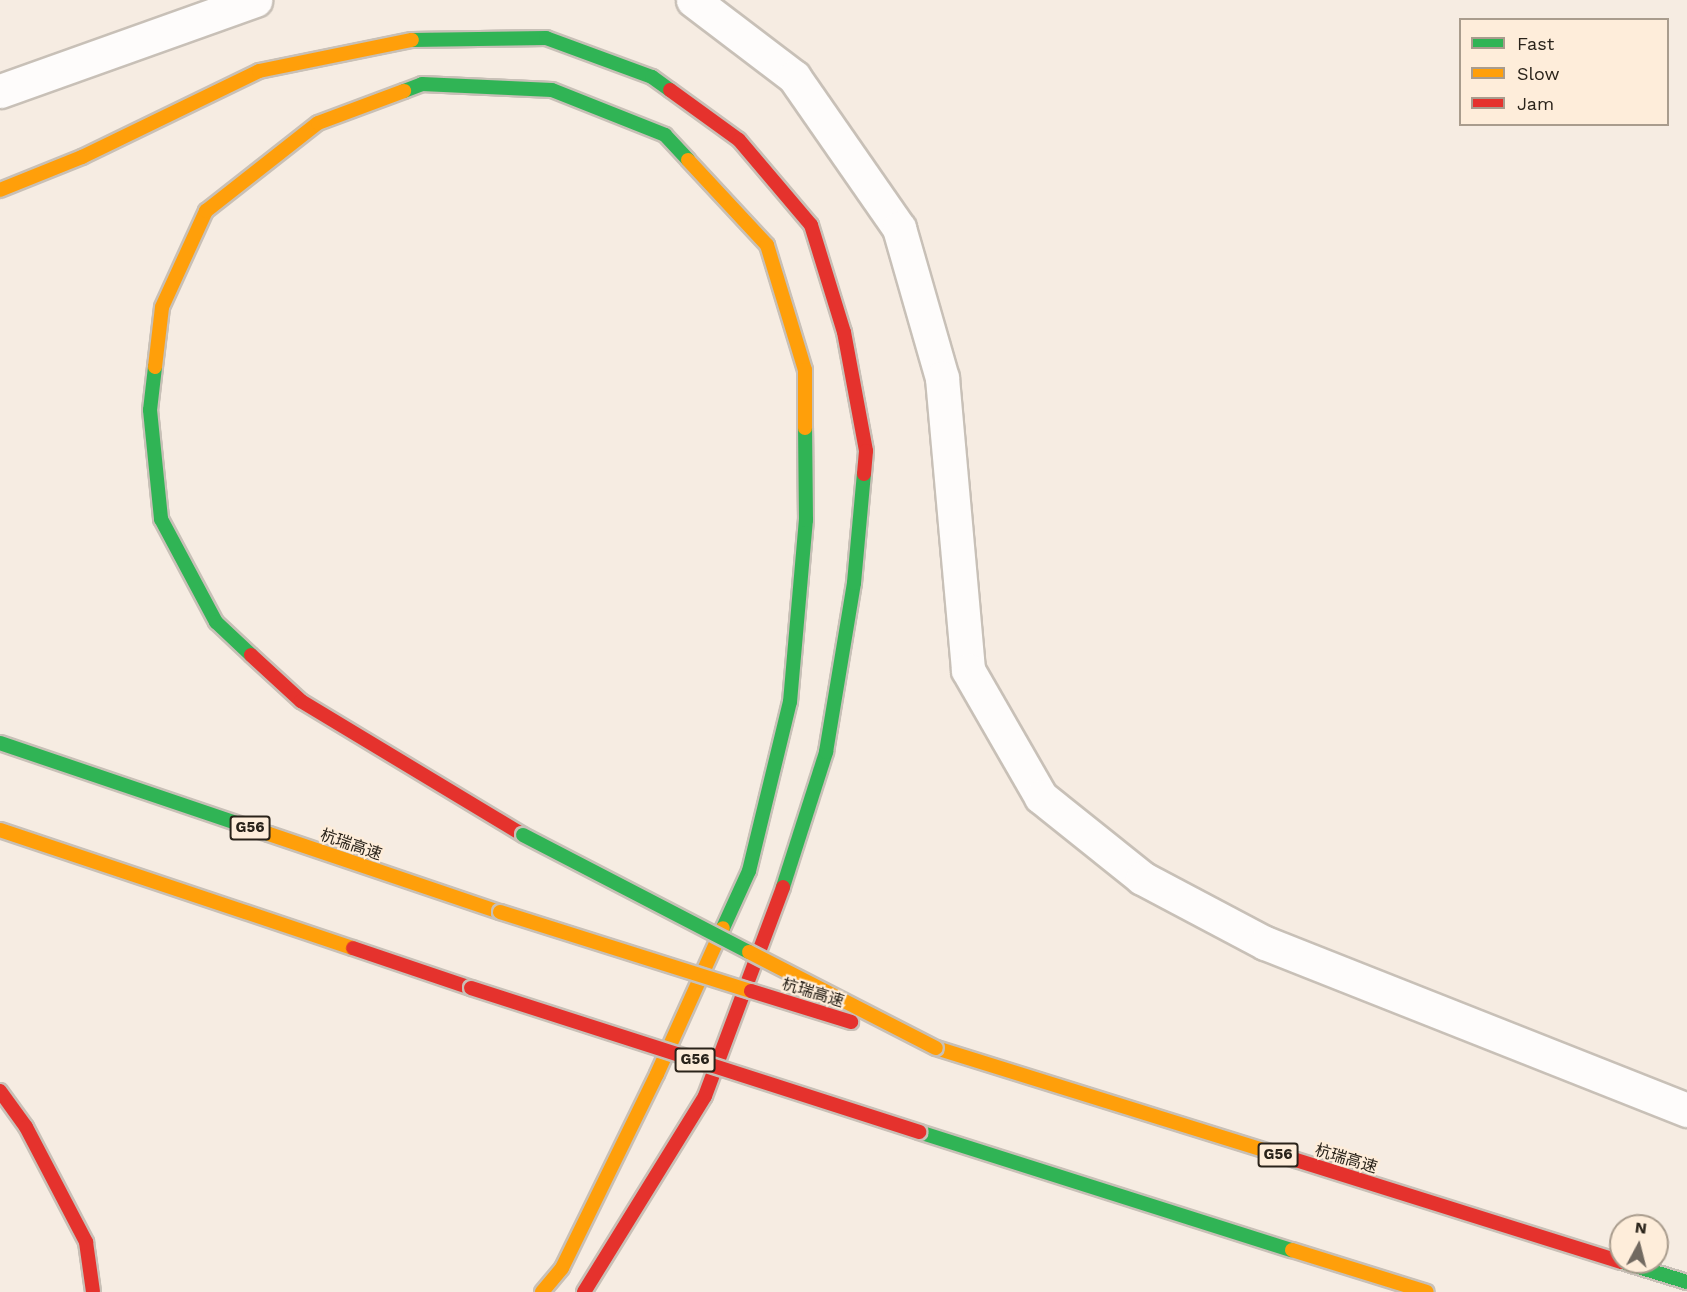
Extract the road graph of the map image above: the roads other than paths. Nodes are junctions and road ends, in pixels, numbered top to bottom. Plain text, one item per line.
1 (255, 0) edge
2 (693, 0) edge
3 (0, 91) edge
4 (0, 190) edge
5 (0, 742) edge
6 (0, 830) edge
7 (936, 1048) junction
8 (0, 1091) edge
9 (1687, 1110) edge
10 (1609, 1258) edge
11 (1661, 1274) edge
12 (1687, 1282) edge
13 (93, 1292) edge
14 (542, 1292) edge
15 (584, 1292) edge
16 (1427, 1292) edge

1 - 3 street
2 - 9 street
4 - 15 highway
5 - 7 highway, 杭瑞高速 / G56, bridge
6 - 16 highway, G56, bridge
7 - 10 highway, 杭瑞高速 / G56
7 - 14 highway, bridge
8 - 13 highway
11 - 12 highway, 杭瑞高速 / G56

